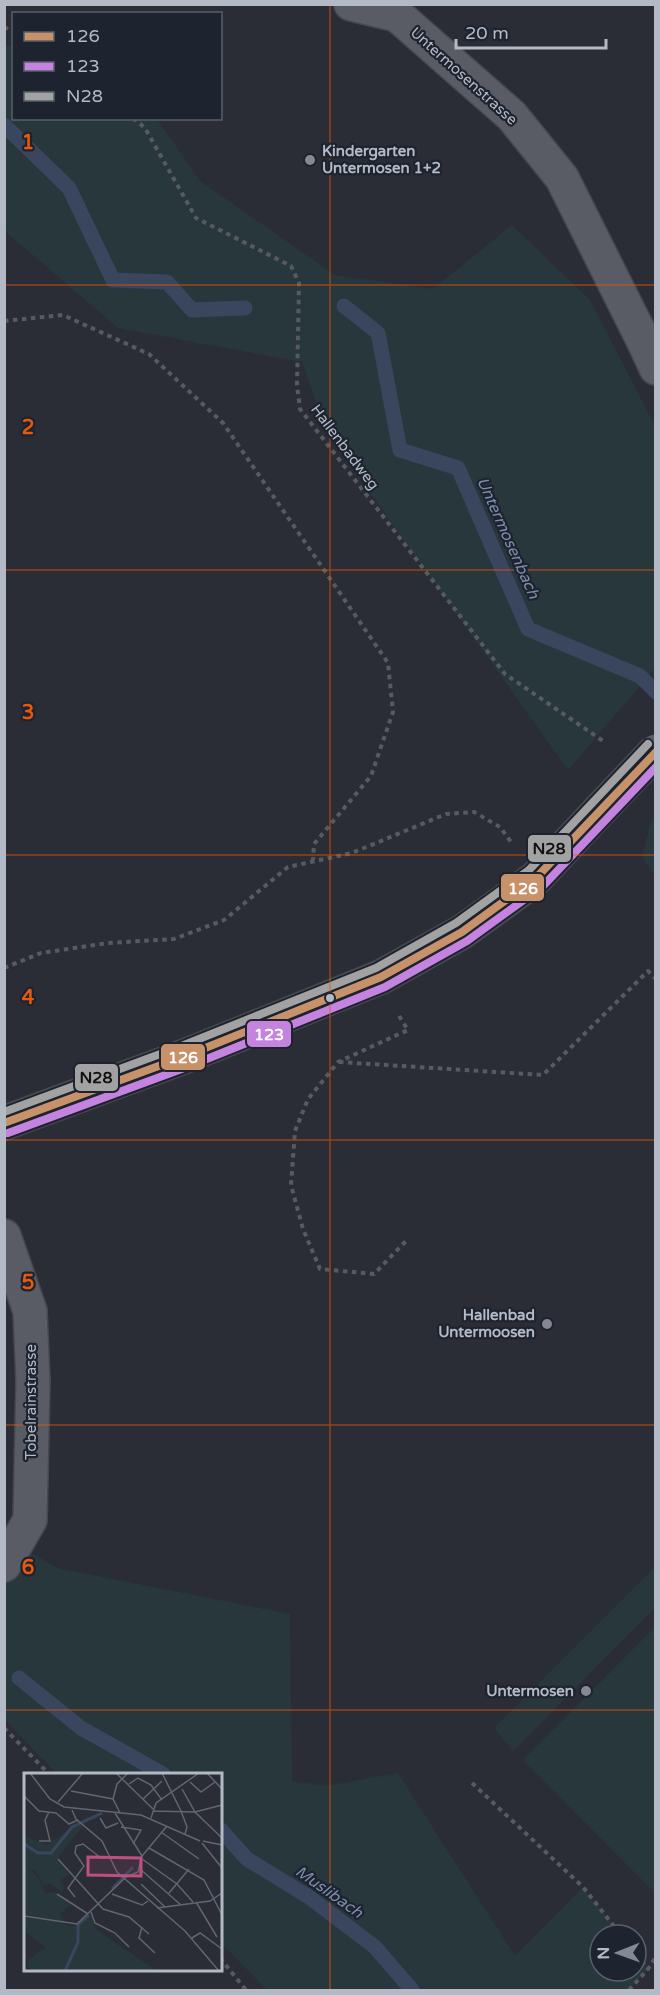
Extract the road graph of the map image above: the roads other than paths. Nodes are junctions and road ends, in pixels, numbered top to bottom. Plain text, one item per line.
1 (351, 4) edge
2 (401, 10) edge
3 (656, 368) edge
4 (656, 751) edge
5 (4, 1124) edge
6 (4, 1236) edge
7 (4, 1565) edge

1 - 2 street, Untermosenstrasse
2 - 3 street, Untermosenstrasse
4 - 5 street, bridge
6 - 7 street, Tobelrainstrasse

